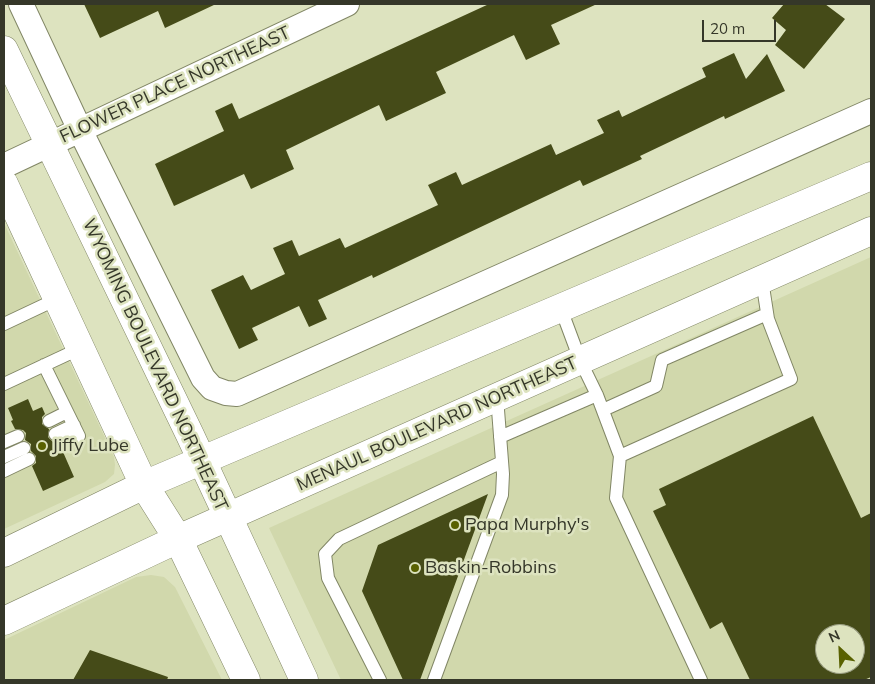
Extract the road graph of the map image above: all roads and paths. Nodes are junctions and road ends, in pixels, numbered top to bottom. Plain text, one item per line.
1 (21, 4) edge
2 (347, 4) edge
3 (4, 50) edge
4 (871, 112) edge
5 (80, 130) junction
6 (50, 144) junction
7 (4, 166) edge
8 (871, 176) edge
9 (4, 184) edge
10 (871, 231) edge
11 (762, 280) junction
12 (57, 299) junction
13 (561, 309) junction
14 (767, 314) junction
15 (4, 324) edge
16 (81, 348) junction
17 (580, 360) junction
18 (44, 366) junction
19 (4, 384) edge
20 (597, 395) junction
21 (497, 397) junction
22 (603, 410) junction
23 (67, 412) junction
24 (49, 421) dead end
25 (18, 436) dead end
26 (500, 437) junction
27 (57, 439) dead end
28 (4, 442) edge
29 (620, 456) junction
30 (4, 457) edge
31 (201, 460) junction
32 (502, 462) junction
33 (4, 471) edge
34 (144, 485) junction
35 (227, 518) junction
36 (178, 539) junction
37 (4, 553) edge
38 (4, 621) edge
39 (246, 680) edge
40 (304, 680) edge
41 (380, 680) edge
42 (434, 680) edge
43 (702, 680) edge

1 - 5 street
2 - 5 street, FLOWER PLACE NORTHEAST
3 - 6 main road, WYOMING BOULEVARD NORTHEAST
4 - 5 street
5 - 6 street, FLOWER PLACE NORTHEAST
6 - 7 street, FLOWER PLACE NORTHEAST
6 - 31 main road, WYOMING BOULEVARD NORTHEAST
8 - 13 main road
9 - 12 main road
10 - 11 main road, MENAUL BOULEVARD NORTHEAST
11 - 14 lane
11 - 17 main road, MENAUL BOULEVARD NORTHEAST
12 - 15 lane
12 - 16 main road
13 - 17 lane
13 - 31 main road
14 - 22 lane
14 - 29 lane
16 - 18 lane
16 - 34 main road
17 - 20 lane
17 - 21 main road, MENAUL BOULEVARD NORTHEAST
18 - 19 lane
18 - 23 lane
20 - 22 lane
20 - 26 lane
21 - 26 lane
21 - 35 main road, MENAUL BOULEVARD NORTHEAST
22 - 29 lane
23 - 24 lane
23 - 27 lane
25 - 28 lane
26 - 32 lane
29 - 43 lane
30 - 33 lane
31 - 34 main road
31 - 35 main road, WYOMING BOULEVARD NORTHEAST
32 - 41 lane
32 - 42 lane
34 - 36 main road
34 - 37 main road
35 - 36 main road, MENAUL BOULEVARD NORTHEAST
35 - 40 main road, WYOMING BOULEVARD NORTHEAST
36 - 38 main road, MENAUL BOULEVARD NORTHEAST
36 - 39 main road

